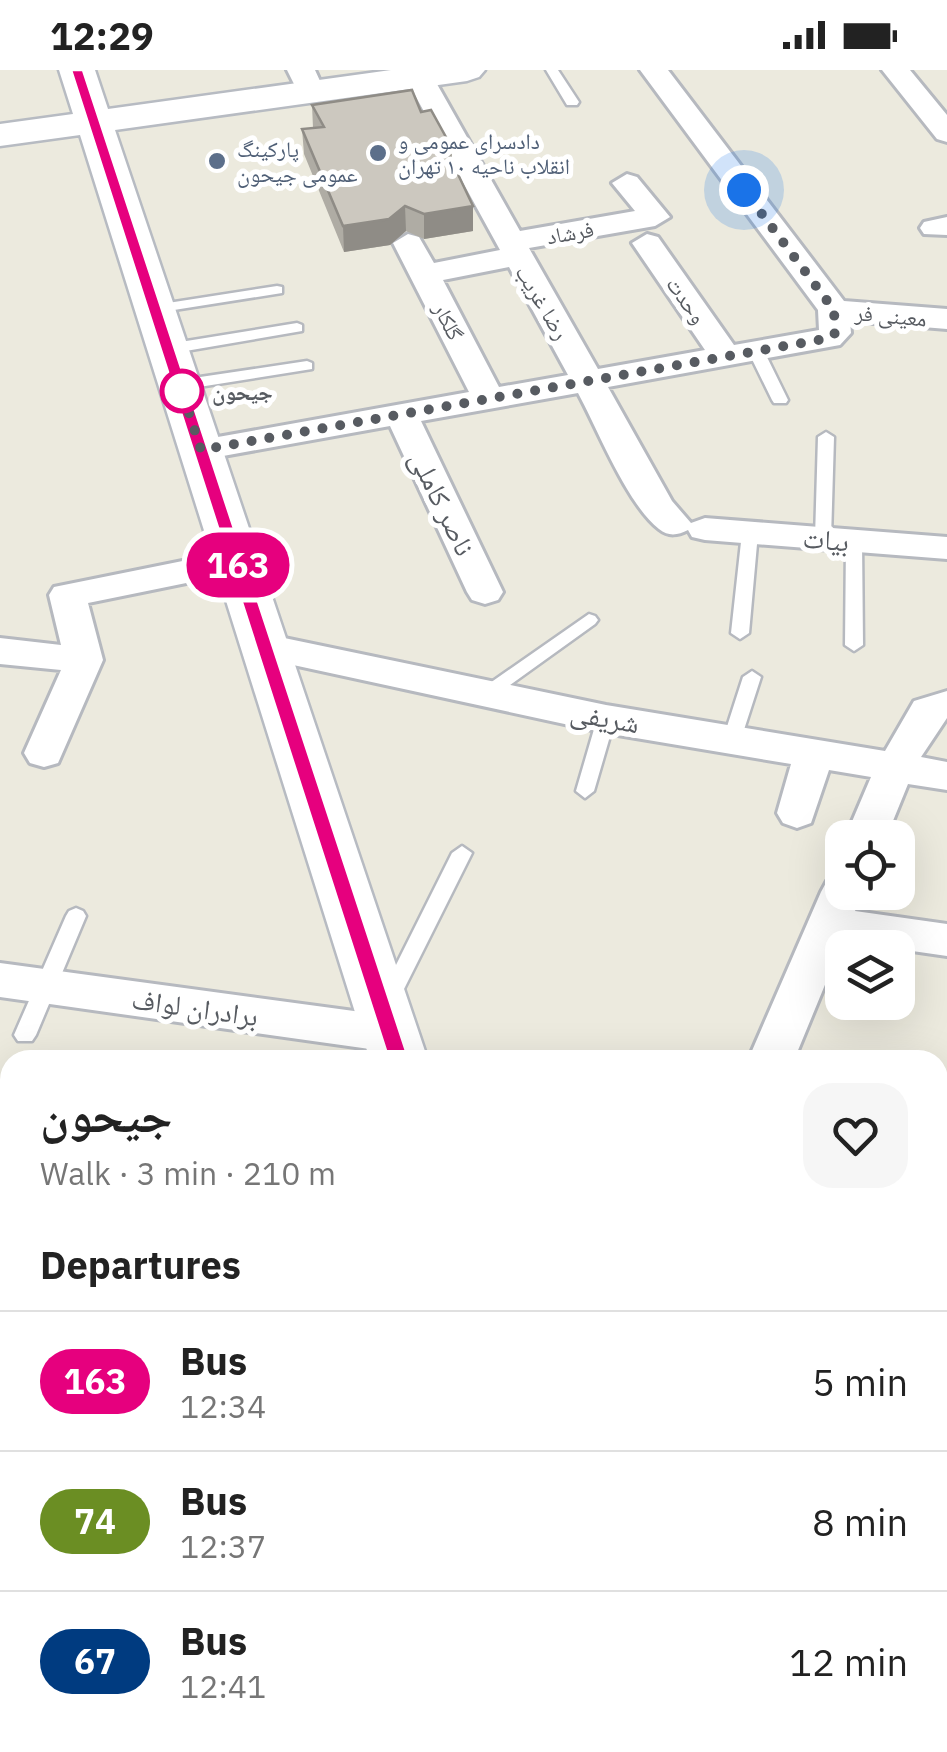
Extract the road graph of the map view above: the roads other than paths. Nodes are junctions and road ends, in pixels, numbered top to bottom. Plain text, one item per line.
1 (77, 70) edge
2 (467, 70) edge
3 (552, 70) edge
4 (654, 70) edge
5 (896, 70) edge
6 (418, 77) junction
7 (306, 81) edge
8 (572, 102) dead end
9 (94, 122) junction
10 (947, 133) edge
11 (0, 135) edge
12 (627, 183) dead end
13 (639, 232) junction
14 (408, 243) dead end
15 (512, 249) junction
16 (425, 274) junction
17 (277, 290) dead end
18 (947, 319) edge
19 (832, 324) junction
20 (297, 328) dead end
21 (168, 348) junction
22 (741, 354) junction
23 (307, 366) dead end
24 (590, 381) junction
25 (489, 399) junction
26 (780, 400) dead end
27 (400, 415) junction
28 (826, 437) dead end
29 (201, 450) junction
30 (689, 526) joint
31 (750, 532) junction
32 (838, 540) junction
33 (947, 548) edge
34 (237, 562) junction
35 (485, 592) dead end
36 (589, 620) dead end
37 (740, 633) dead end
38 (854, 645) dead end
39 (265, 647) junction
40 (0, 652) edge
41 (84, 660) junction
42 (752, 678) dead end
43 (486, 694) junction
44 (940, 705) edge
45 (606, 718) junction
46 (732, 739) junction
47 (44, 753) dead end
48 (812, 755) junction
49 (895, 768) junction
50 (947, 776) edge
51 (585, 791) dead end
52 (797, 812) dead end
53 (873, 820) edge
54 (462, 853) dead end
55 (835, 910) edge
56 (846, 910) edge
57 (76, 916) dead end
58 (947, 940) edge
59 (0, 980) edge
60 (46, 986) junction
61 (25, 1035) dead end
62 (391, 1035) edge
63 (775, 1050) edge

1 - 9 main road
2 - 6 main road
3 - 8 lane
4 - 19 street
5 - 10 street
6 - 7 main road
6 - 15 street, رضا غریب
7 - 9 main road
9 - 11 main road
9 - 21 main road
12 - 13 street
13 - 15 street, فرشاد
13 - 22 street, وحدت
14 - 16 street, گلکار
15 - 16 street, فرشاد
15 - 24 street, رضا غریب
16 - 25 street, گلکار
17 - 21 lane
18 - 19 street, معینی فر
19 - 22 street, معینی فر
20 - 21 lane
21 - 23 lane
21 - 29 main road
22 - 24 street, معینی فر
22 - 26 lane
24 - 25 street, معینی فر
24 - 30 street, رضا غریب
25 - 27 street, معینی فر
27 - 29 street, معینی فر
27 - 35 street, ناصر کاملی
28 - 32 lane
29 - 34 main road
30 - 31 street, بیات
31 - 32 street, بیات
31 - 37 lane
32 - 33 street, بیات
32 - 38 lane
34 - 39 main road
34 - 41 street
36 - 43 lane
39 - 43 street, شریفی
39 - 62 main road
40 - 41 street
41 - 47 street
42 - 46 lane
43 - 45 street, شریفی
44 - 49 street
45 - 46 street, شریفی
45 - 51 lane
46 - 48 street, شریفی
48 - 49 street, شریفی
48 - 52 street
49 - 50 street, شریفی
49 - 53 street
54 - 62 lane
55 - 63 street
56 - 58 street
57 - 60 lane
59 - 60 street, برادران لواف
60 - 61 lane
60 - 62 street, برادران لواف

